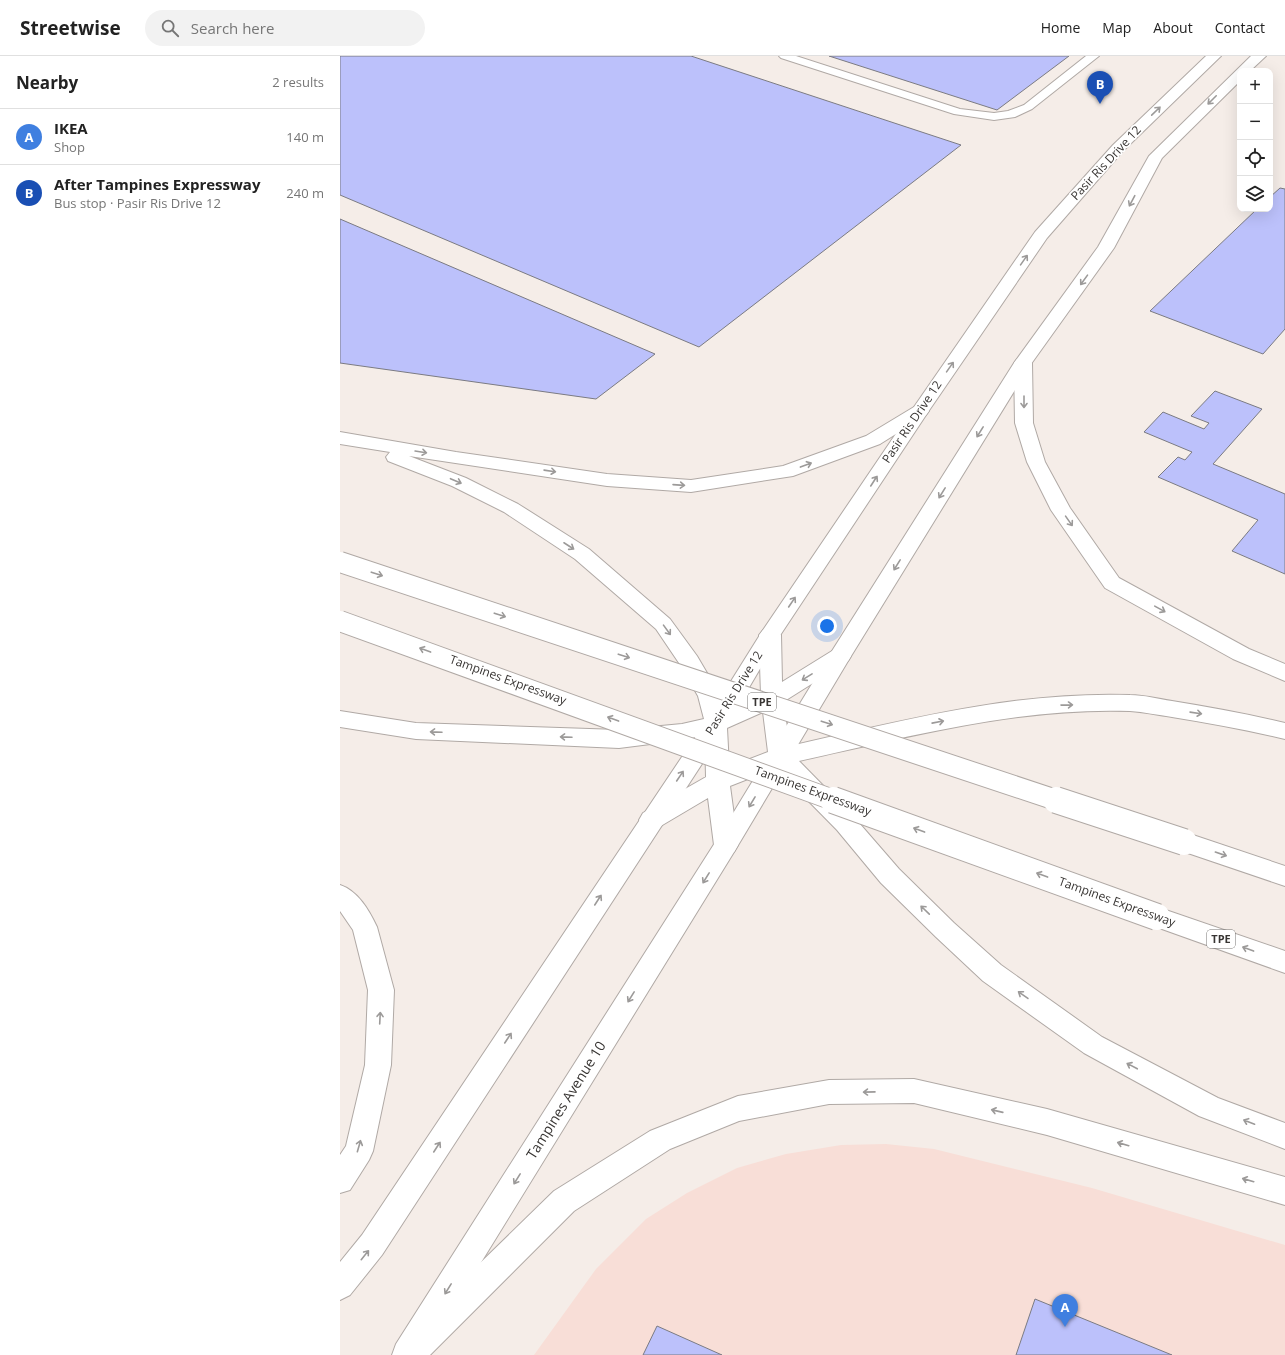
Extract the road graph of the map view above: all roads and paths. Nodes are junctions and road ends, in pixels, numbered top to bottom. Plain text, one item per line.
1 (785, 56) edge
2 (1093, 56) edge
3 (1214, 56) edge
4 (1259, 56) edge
5 (1246, 68) edge
6 (1237, 76) edge
7 (1023, 363) junction
8 (920, 411) junction
9 (347, 439) edge
10 (340, 562) edge
11 (340, 621) edge
12 (770, 635) junction
13 (840, 656) junction
14 (1285, 673) edge
15 (772, 699) junction
16 (340, 719) edge
17 (716, 724) junction
18 (1285, 731) edge
19 (780, 757) junction
20 (718, 781) junction
21 (651, 820) junction
22 (726, 845) junction
23 (1285, 876) edge
24 (340, 894) edge
25 (1285, 962) edge
26 (1285, 1136) edge
27 (340, 1180) edge
28 (1285, 1191) edge
29 (340, 1285) edge
30 (408, 1355) edge

1 - 2 lane
8 -> 3 main road, Pasir Ris Drive 12
4 - 5 main road
6 -> 7 main road
7 -> 13 main road
7 -> 14 main road
9 -> 8 main road
12 -> 8 main road, Pasir Ris Drive 12
9 -> 17 main road
10 -> 23 main road, TPE, bridge
25 -> 11 main road, Tampines Expressway / TPE, bridge
12 - 15 main road
12 - 17 main road, Pasir Ris Drive 12
13 -> 15 main road
13 - 19 main road
15 - 17 main road
15 - 19 main road
17 -> 16 main road
17 - 20 main road
21 -> 17 main road, Pasir Ris Drive 12
19 -> 18 main road
19 - 20 main road
19 -> 22 main road
26 -> 19 main road
20 - 21 main road
20 - 22 main road
29 -> 21 main road
22 -> 30 main road, Tampines Avenue 10
27 -> 24 main road
28 -> 30 main road

